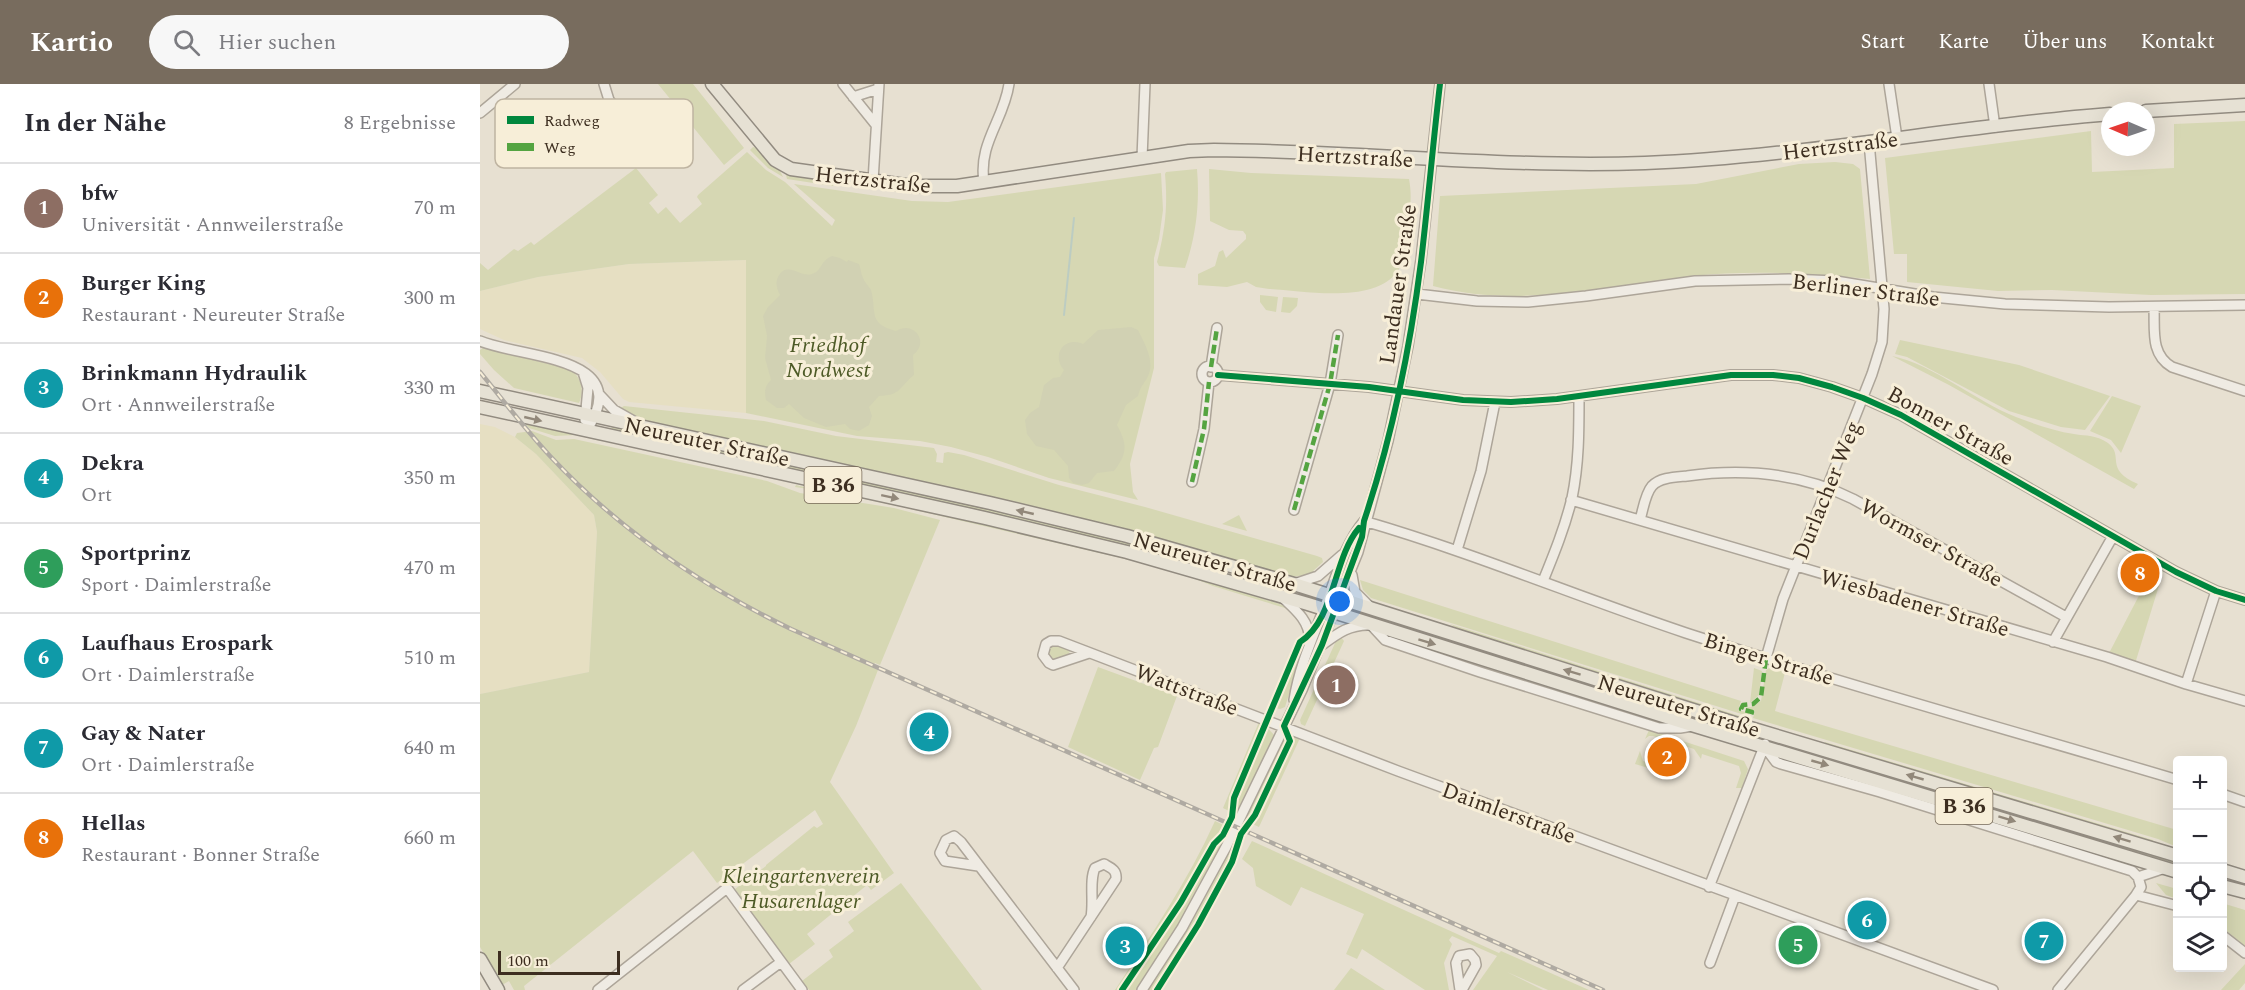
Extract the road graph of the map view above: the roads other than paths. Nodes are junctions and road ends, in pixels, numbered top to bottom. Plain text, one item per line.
1 (516, 84) edge
2 (604, 84) edge
3 (712, 84) edge
4 (843, 84) edge
5 (1009, 84) edge
6 (1145, 84) edge
7 (1440, 84) edge
8 (1889, 84) edge
9 (1989, 84) edge
10 (879, 87) edge
11 (853, 97) junction
12 (497, 99) edge
13 (609, 99) edge
14 (495, 100) edge
15 (2245, 105) edge
16 (2155, 110) edge
17 (480, 112) edge
18 (2101, 115) edge
19 (876, 125) junction
20 (1995, 127) junction
21 (1897, 138) junction
22 (1869, 142) junction
23 (1142, 158) junction
24 (1431, 160) junction
25 (873, 181) junction
26 (984, 182) junction
27 (1883, 288) junction
28 (1417, 294) junction
29 (2245, 305) edge
30 (2154, 307) junction
31 (1217, 328) dead end
32 (1338, 335) dead end
33 (480, 341) edge
34 (1211, 367) junction
35 (583, 372) junction
36 (1218, 375) junction
37 (1209, 382) junction
38 (1330, 384) junction
39 (480, 391) edge
40 (1399, 391) junction
41 (2245, 391) edge
42 (599, 394) junction
43 (1579, 396) junction
44 (1863, 398) junction
45 (1495, 402) junction
46 (480, 407) edge
47 (590, 416) junction
48 (647, 428) junction
49 (586, 431) junction
50 (1192, 482) dead end
51 (1827, 487) junction
52 (1571, 501) junction
53 (1294, 510) dead end
54 (1640, 520) junction
55 (1365, 521) junction
56 (2113, 536) junction
57 (1457, 550) junction
58 (1346, 551) junction
59 (1353, 566) junction
60 (1796, 567) junction
61 (1543, 581) junction
62 (1294, 584) junction
63 (2216, 591) junction
64 (1282, 596) junction
65 (1335, 597) junction
66 (2245, 600) edge
67 (1371, 608) junction
68 (1329, 611) junction
69 (2066, 617) junction
70 (1371, 625) junction
71 (2053, 642) junction
72 (1310, 643) junction
73 (1322, 645) junction
74 (1089, 652) dead end
75 (1766, 658) junction
76 (2186, 684) junction
77 (2245, 701) edge
78 (1292, 708) junction
79 (1284, 726) junction
80 (1695, 726) junction
81 (1768, 733) junction
82 (1764, 746) junction
83 (2173, 779) edge
84 (2227, 795) edge
85 (2245, 802) edge
86 (2173, 854) edge
87 (978, 866) dead end
88 (2164, 868) junction
89 (2173, 871) edge
90 (2227, 871) edge
91 (2245, 877) edge
92 (2138, 878) junction
93 (1710, 887) junction
94 (2227, 887) edge
95 (2245, 892) edge
96 (2136, 895) junction
97 (1735, 896) junction
98 (2173, 905) edge
99 (1091, 917) junction
100 (2227, 938) edge
101 (2245, 953) edge
102 (480, 959) edge
103 (781, 962) junction
104 (1710, 963) dead end
105 (1057, 968) junction
106 (498, 990) edge
107 (598, 990) edge
108 (743, 990) edge
109 (802, 990) edge
110 (1074, 990) edge
111 (1142, 990) edge
112 (1993, 990) edge
113 (2058, 990) edge

1 - 12 street
2 - 13 street
3 - 25 main road, Hertzstraße
4 - 11 street
5 - 26 street
6 - 23 street
7 - 24 street, Landauer Straße
8 - 21 street
9 - 20 street
10 - 11 street
10 - 19 street
11 - 19 street
14 - 17 street
15 - 16 main road
18 - 20 main road, Hertzstraße
19 - 25 street
20 - 21 main road, Hertzstraße
21 - 22 main road, Hertzstraße
22 - 24 main road, Hertzstraße
22 - 27 street, Durlacher Weg
23 - 24 main road, Hertzstraße
23 - 26 main road, Hertzstraße
24 - 28 street, Landauer Straße
25 - 26 main road, Hertzstraße
27 - 28 street, Berliner Straße
27 - 30 street, Berliner Straße
27 - 44 street, Durlacher Weg
28 - 40 street, Landauer Straße
29 - 30 street, Berliner Straße
30 - 41 street
31 - 34 street
32 - 38 street
33 - 35 street
34 - 36 street
34 - 37 street
35 - 42 street
35 - 47 street
36 - 37 street
36 - 38 street, Bonner Straße
37 - 50 street
38 - 40 street, Bonner Straße
38 - 53 street
39 - 47 main road, Neureuter Straße / B 36
40 - 45 street, Bonner Straße
40 - 55 street, Landauer Straße
42 - 47 street
42 - 48 street
43 - 44 street, Bonner Straße
43 - 45 street, Bonner Straße
43 - 52 street
44 - 51 street, Durlacher Weg
44 - 56 street, Bonner Straße
45 - 57 street
46 -> 49 main road, Neureuter Straße / B 36
47 - 48 main road, Neureuter Straße / B 36
47 - 49 street
62 -> 48 main road, Neureuter Straße / B 36
49 -> 64 main road, Neureuter Straße / B 36
51 - 54 street, Wormser Straße
51 - 60 street, Durlacher Weg
51 - 69 street, Wormser Straße
52 - 54 street, Wiesbadener Straße
52 - 61 street
54 - 60 street, Wiesbadener Straße
55 - 57 street, Binger Straße
55 - 58 street, Landauer Straße
55 - 59 street, Landauer Straße
56 - 63 street, Bonner Straße
56 - 69 street
57 - 61 street, Binger Straße
58 - 62 street
58 - 65 street, Landauer Straße
59 - 65 street, Landauer Straße
59 - 67 street
60 - 71 street, Wiesbadener Straße
60 - 75 street, Durlacher Weg
61 - 75 street, Binger Straße
62 - 65 main road, Neureuter Straße / B 36
63 - 66 street, Bonner Straße
63 - 76 street
64 - 68 main road, Neureuter Straße / B 36
64 - 72 street
65 - 67 main road, Neureuter Straße / B 36
65 - 68 street
81 -> 67 main road, Neureuter Straße / B 36
68 - 70 main road, Neureuter Straße / B 36
68 - 72 street
68 - 73 street
69 - 71 street
70 - 73 street
70 -> 80 main road, Neureuter Straße / B 36
70 - 80 street, Neureuter Straße
71 - 76 street, Wiesbadener Straße
72 - 78 street
73 - 78 street
74 - 79 street, Wattstraße
75 - 83 street, Binger Straße
76 - 77 street, Wiesbadener Straße
78 - 79 street
79 - 93 street, Daimlerstraße
79 - 111 street
80 - 82 main road, Neureuter Straße / B 36
81 - 82 street
86 -> 81 main road, Neureuter Straße / B 36
82 -> 88 main road, Neureuter Straße / B 36
82 - 92 street, Neureuter Straße
82 - 93 street
84 - 85 street
87 - 105 street
88 - 89 main road, Neureuter Straße / B 36
88 - 92 street
90 - 91 main road
92 - 96 street
93 - 97 street, Daimlerstraße
94 - 95 main road
96 - 98 street
96 - 113 street
97 - 104 street
97 - 112 street, Daimlerstraße
99 - 99 street
99 - 105 street
100 - 101 street
102 - 106 main road
103 - 107 street
103 - 108 street
103 - 109 street
105 - 110 street

